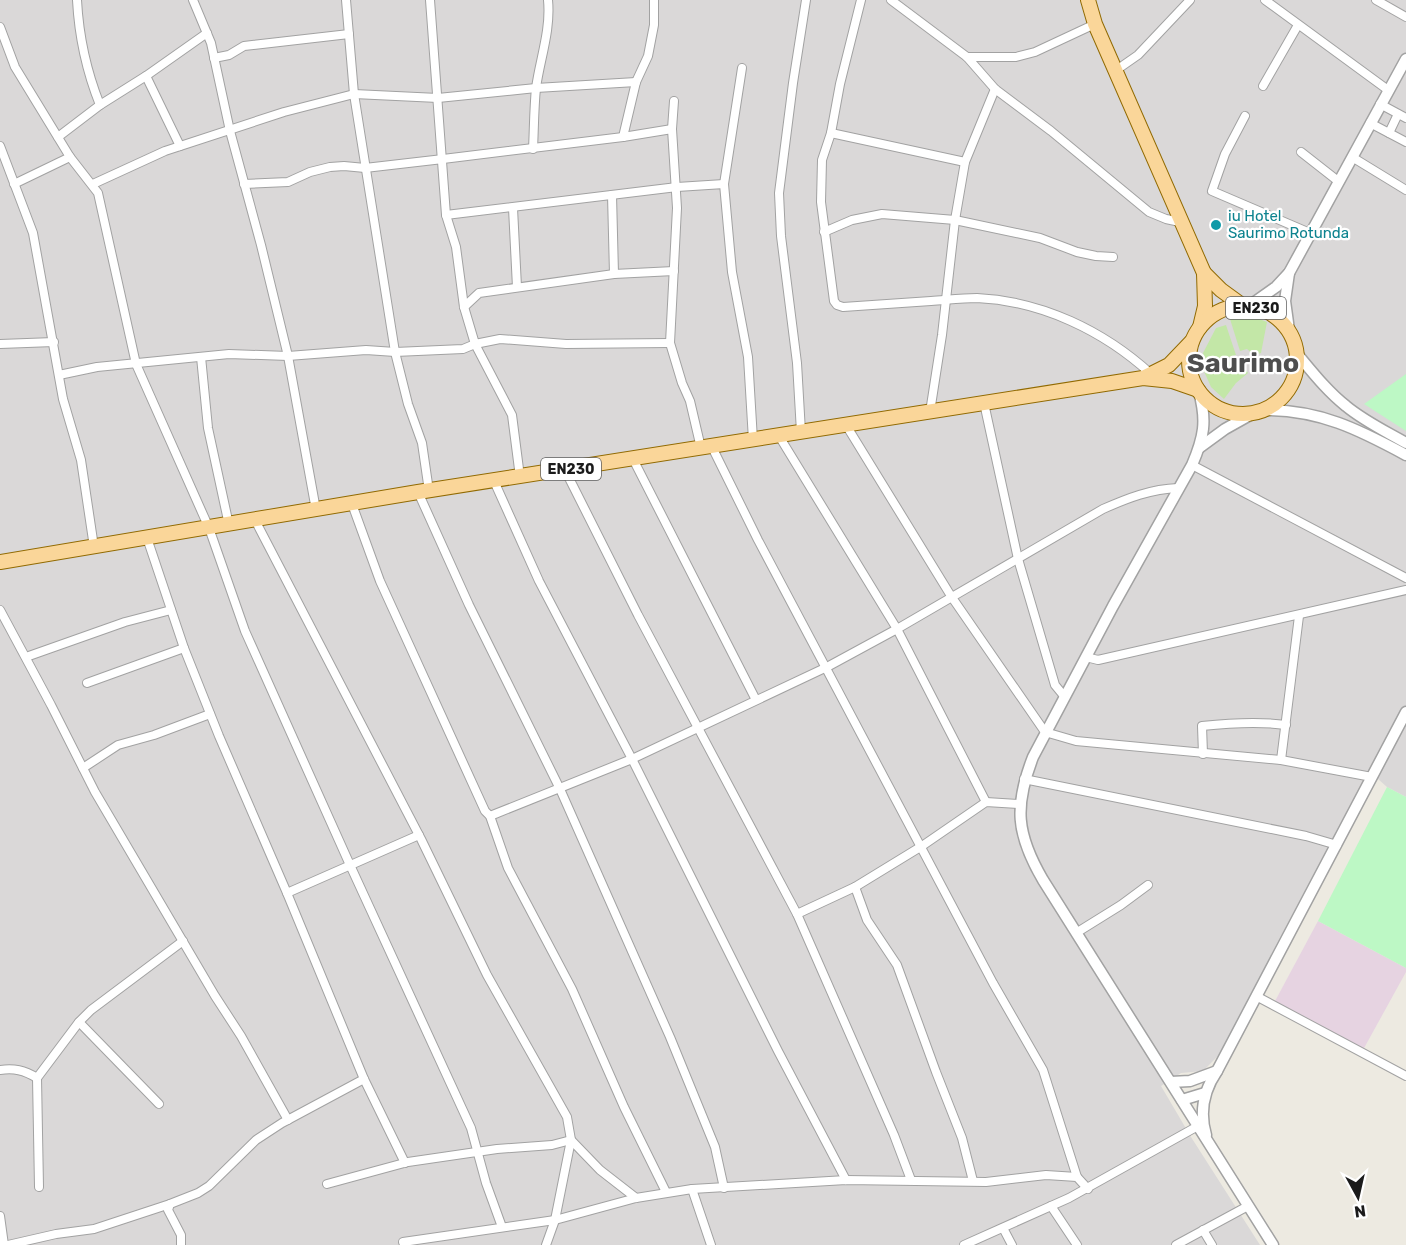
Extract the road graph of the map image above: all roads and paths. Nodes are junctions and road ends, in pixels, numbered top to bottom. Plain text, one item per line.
1 (76, 0) edge
2 (193, 0) edge
3 (346, 0) edge
4 (430, 0) edge
5 (548, 0) edge
6 (654, 0) edge
7 (806, 0) edge
8 (861, 0) edge
9 (891, 0) edge
10 (1088, 0) edge
11 (1190, 0) edge
12 (1265, 0) edge
13 (1376, 0) edge
14 (1406, 17) edge
15 (1095, 24) junction
16 (1298, 25) junction
17 (0, 27) edge
18 (207, 33) junction
19 (349, 34) junction
20 (967, 57) junction
21 (214, 58) junction
22 (1406, 59) edge
23 (742, 68) dead end
24 (1115, 71) junction
25 (146, 76) junction
26 (636, 82) junction
27 (1263, 86) dead end
28 (536, 88) junction
29 (995, 89) junction
30 (1388, 90) junction
31 (354, 94) junction
32 (438, 98) junction
33 (674, 101) dead end
34 (1380, 104) junction
35 (100, 105) junction
36 (1245, 116) dead end
37 (1402, 116) edge
38 (1370, 123) junction
39 (672, 129) junction
40 (230, 131) junction
41 (831, 133) junction
42 (1389, 133) junction
43 (58, 137) junction
44 (623, 137) junction
45 (1406, 142) edge
46 (0, 146) edge
47 (180, 146) junction
48 (533, 149) junction
49 (1301, 152) dead end
50 (70, 157) junction
51 (1352, 157) junction
52 (443, 159) junction
53 (964, 162) junction
54 (364, 168) junction
55 (1338, 181) junction
56 (14, 184) junction
57 (93, 184) junction
58 (244, 184) junction
59 (724, 184) junction
60 (677, 187) junction
61 (1406, 190) edge
62 (612, 195) junction
63 (513, 208) junction
64 (446, 215) junction
65 (955, 220) junction
66 (1180, 222) junction
67 (824, 231) junction
68 (1310, 233) junction
69 (1113, 257) dead end
70 (674, 271) junction
71 (1203, 273) junction
72 (1289, 273) junction
73 (614, 274) junction
74 (517, 287) junction
75 (946, 300) junction
76 (1246, 306) junction
77 (464, 307) junction
78 (1200, 327) junction
79 (1288, 330) junction
80 (1192, 341) junction
81 (54, 342) junction
82 (670, 343) junction
83 (0, 344) edge
84 (475, 344) junction
85 (395, 352) junction
86 (1298, 355) junction
87 (288, 356) junction
88 (201, 357) junction
89 (136, 363) junction
90 (59, 375) junction
91 (1147, 376) junction
92 (1198, 391) junction
93 (984, 403) junction
94 (1264, 410) junction
95 (930, 412) junction
96 (1250, 415) junction
97 (846, 425) junction
98 (1363, 426) junction
99 (801, 432) junction
100 (779, 436) junction
101 (753, 440) junction
102 (1406, 442) edge
103 (706, 447) junction
104 (1199, 448) junction
105 (1406, 455) edge
106 (633, 459) junction
107 (1192, 465) junction
108 (566, 470) junction
109 (520, 477) junction
110 (494, 481) junction
111 (1178, 488) junction
112 (424, 492) junction
113 (351, 504) junction
114 (316, 510) junction
115 (255, 520) junction
116 (229, 525) junction
117 (209, 528) junction
118 (147, 538) junction
119 (94, 547) junction
120 (1018, 559) junction
121 (0, 562) edge
122 (1406, 578) edge
123 (1406, 590) edge
124 (951, 596) junction
125 (0, 610) edge
126 (171, 610) junction
127 (1299, 616) junction
128 (897, 629) junction
129 (184, 648) junction
130 (26, 657) junction
131 (1086, 657) junction
132 (827, 667) junction
133 (87, 683) dead end
134 (1064, 696) junction
135 (756, 700) junction
136 (1406, 711) edge
137 (210, 714) junction
138 (1286, 725) junction
139 (698, 729) junction
140 (1046, 732) junction
141 (1203, 753) junction
142 (632, 759) junction
143 (1281, 760) junction
144 (83, 768) junction
145 (1372, 777) junction
146 (1024, 779) junction
147 (560, 789) junction
148 (986, 802) junction
149 (1019, 804) junction
150 (490, 816) junction
151 (419, 835) junction
152 (1337, 845) junction
153 (922, 846) junction
154 (350, 865) junction
155 (1148, 885) dead end
156 (855, 887) junction
157 (287, 893) junction
158 (797, 915) junction
159 (1076, 933) junction
160 (183, 941) junction
161 (1256, 996) junction
162 (79, 1022) junction
163 (0, 1070) edge
164 (1217, 1071) junction
165 (1406, 1076) edge
166 (37, 1078) junction
167 (364, 1079) junction
168 (1171, 1082) junction
169 (1205, 1093) junction
170 (1182, 1100) junction
171 (159, 1104) dead end
172 (288, 1120) junction
173 (1198, 1126) junction
174 (572, 1140) junction
175 (1210, 1144) junction
176 (477, 1152) junction
177 (405, 1163) junction
178 (1077, 1177) junction
179 (846, 1180) junction
180 (911, 1180) junction
181 (973, 1181) junction
182 (327, 1184) dead end
183 (39, 1187) dead end
184 (724, 1188) junction
185 (692, 1189) junction
186 (1088, 1189) junction
187 (666, 1192) junction
188 (636, 1198) junction
189 (170, 1204) junction
190 (1051, 1206) junction
191 (1248, 1206) junction
192 (0, 1215) edge
193 (555, 1220) junction
194 (502, 1227) junction
195 (1003, 1228) junction
196 (1203, 1230) junction
197 (403, 1242) dead end
198 (6, 1245) edge
199 (181, 1245) edge
200 (546, 1245) edge
201 (711, 1245) edge
202 (964, 1245) edge
203 (1012, 1245) edge
204 (1077, 1245) edge
205 (1176, 1245) edge
206 (1212, 1245) edge
207 (1273, 1245) edge

1 - 35 street
2 - 18 street
3 - 19 street
4 - 32 street
5 - 28 street
6 - 26 street
7 - 99 street
8 - 41 street
9 - 20 street
10 - 15 main road, EN230
11 - 24 street
12 - 16 street
13 - 14 street
15 - 20 street
15 - 24 main road, EN230
16 - 27 street
16 - 30 street
17 - 43 street
18 - 21 street
18 - 25 street
19 - 21 street
19 - 31 street
20 - 29 street
21 - 40 street
22 - 30 street
23 - 59 street
24 - 66 main road, EN230
25 - 35 street
25 - 47 street
26 - 28 street
26 - 44 street
28 - 32 street
28 - 48 street
29 - 53 street
29 - 66 street
30 - 34 street
31 - 32 street
31 - 40 street
31 - 54 street
32 - 52 street
33 - 39 street
34 - 37 street
34 - 38 street
35 - 43 street
36 - 68 street
37 - 42 street
38 - 42 street
38 - 51 street
39 - 44 street
39 - 60 street
40 - 47 street
40 - 58 street
41 - 53 street
41 - 67 street
42 - 45 street
43 - 50 street
44 - 48 street
46 - 56 street
47 - 57 street
48 - 52 street
49 - 55 street
50 - 56 street
50 - 57 street
51 - 55 street
51 - 61 street
52 - 54 street
52 - 64 street
53 - 65 street
54 - 58 street
54 - 85 street
55 - 68 street
56 - 81 street
57 - 89 street
58 - 87 street
59 - 60 street
59 - 101 street
60 - 62 street
60 - 70 street
62 - 63 street
62 - 73 street
63 - 64 street
63 - 74 street
64 - 77 street
65 - 67 street
65 - 69 street
65 - 75 street
66 - 71 main road, EN230
67 - 75 street
68 - 72 street
70 - 73 street
70 - 82 street
71 - 76 main road, EN230
71 - 78 main road, EN230
72 - 76 street
72 - 79 street
73 - 74 street
74 - 77 street
75 - 91 street
75 - 95 street
76 - 78 main road, EN230
76 - 79 main road, EN230
77 - 84 street
78 - 80 main road, EN230
79 - 86 main road, EN230
80 - 91 main road, EN230
80 - 92 main road, EN230
81 - 83 street
81 - 90 street
82 - 84 street
82 - 103 street
84 - 85 street
84 - 109 street
85 - 87 street
85 - 112 street
86 - 94 main road
86 - 98 street
87 - 88 street
87 - 114 street
88 - 89 street
88 - 116 street
89 - 90 street
89 - 117 street
90 - 119 street
91 - 92 main road, EN230
91 - 93 main road, EN230
92 - 96 main road, EN230
92 - 104 street
93 - 95 main road, EN230
93 - 120 street
94 - 96 main road
94 - 98 street
95 - 97 main road, EN230
96 - 104 street
97 - 99 main road, EN230
97 - 124 street
98 - 102 street
98 - 105 street
99 - 100 main road, EN230
100 - 101 main road, EN230
100 - 128 street
101 - 103 main road, EN230
103 - 106 main road, EN230
103 - 132 street
104 - 107 street
106 - 108 main road, EN230
106 - 135 street
107 - 111 street
107 - 122 street
108 - 109 main road, EN230
108 - 139 street
109 - 110 main road, EN230
110 - 112 main road, EN230
110 - 142 street
111 - 120 street
111 - 131 street
112 - 113 main road, EN230
112 - 147 street
113 - 114 main road, EN230
113 - 150 street
114 - 115 main road, EN230
115 - 116 main road, EN230
115 - 151 street
116 - 117 main road, EN230
117 - 118 main road, EN230
117 - 154 street
118 - 119 main road, EN230
118 - 126 street
119 - 121 main road, EN230
120 - 124 street
120 - 134 street
123 - 127 street
124 - 128 street
124 - 140 street
125 - 130 street
126 - 129 street
126 - 130 street
127 - 131 street
127 - 138 street
128 - 132 street
128 - 148 street
129 - 133 street
129 - 137 street
130 - 144 street
131 - 134 street
132 - 135 street
132 - 153 street
134 - 140 street
135 - 139 street
136 - 145 street
137 - 144 street
137 - 157 street
138 - 141 street
138 - 143 street
139 - 142 street
139 - 158 street
140 - 141 street
140 - 146 street
141 - 143 street
142 - 147 street
142 - 179 street
143 - 145 street
144 - 160 street
145 - 152 street
146 - 149 street
146 - 152 street
147 - 150 street
147 - 184 street
148 - 149 street
148 - 153 street
149 - 159 street
150 - 187 street
151 - 154 street
151 - 174 street
152 - 161 street
153 - 156 street
153 - 178 street
154 - 157 street
154 - 176 street
155 - 159 street
156 - 158 street
156 - 181 street
157 - 167 street
158 - 180 street
159 - 168 street
160 - 162 street
160 - 172 street
161 - 164 street
161 - 165 street
162 - 166 street
162 - 171 street
163 - 166 street
164 - 168 street
164 - 169 street
166 - 183 street
167 - 172 street
167 - 177 street
168 - 170 street
169 - 170 street
169 - 175 street
170 - 173 street
172 - 189 street
173 - 175 street
173 - 186 street
174 - 176 street
174 - 188 street
174 - 193 street
175 - 191 street
176 - 177 street
176 - 194 street
177 - 182 street
178 - 181 street
178 - 186 street
179 - 180 street
179 - 184 street
180 - 181 street
184 - 185 street
185 - 187 street
185 - 201 street
186 - 190 street
187 - 188 street
188 - 193 street
189 - 198 street
189 - 199 street
190 - 195 street
190 - 204 street
191 - 196 street
191 - 207 street
192 - 198 street
193 - 194 street
193 - 200 street
194 - 197 street
195 - 202 street
195 - 203 street
196 - 205 street
196 - 206 street

